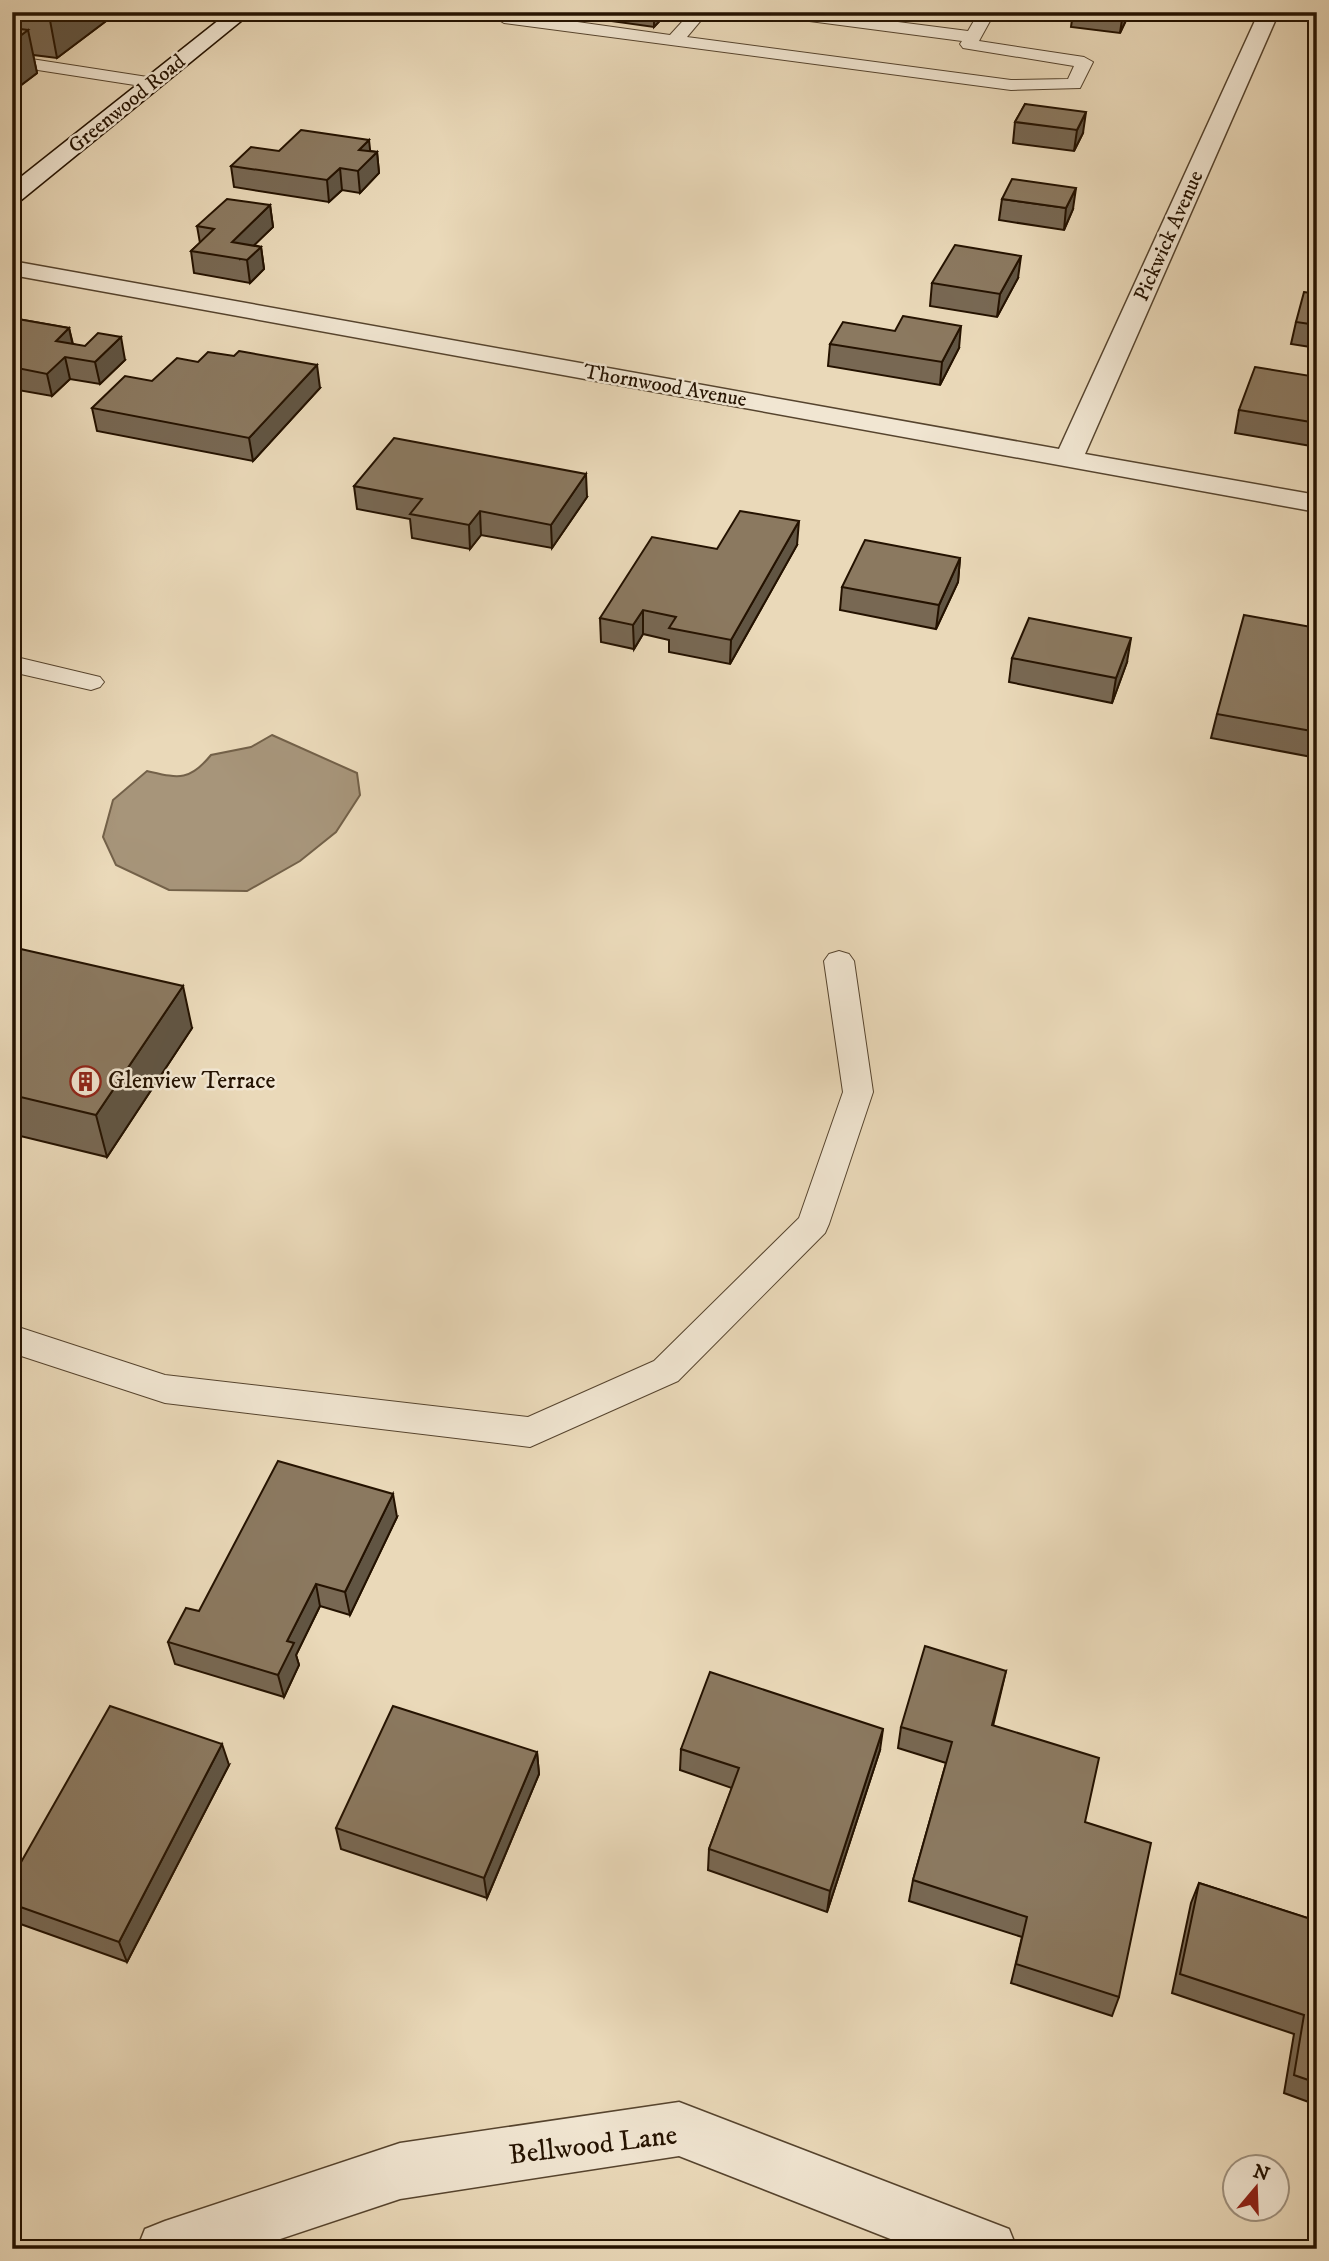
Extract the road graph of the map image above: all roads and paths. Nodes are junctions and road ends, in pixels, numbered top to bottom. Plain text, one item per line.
1 (242, 12) edge
2 (494, 12) edge
3 (700, 12) edge
4 (779, 12) edge
5 (987, 12) edge
6 (1269, 12) edge
7 (973, 37) junction
8 (675, 40) junction
9 (12, 61) edge
10 (154, 83) junction
11 (12, 196) edge
12 (12, 268) edge
13 (1068, 460) junction
14 (1317, 505) edge
15 (12, 664) edge
16 (91, 682) dead end
17 (839, 961) dead end
18 (12, 1339) edge
19 (224, 2238) edge
20 (165, 2249) edge
21 (989, 2249) edge

1 - 10 street, Greenwood Road
2 - 8 lane
3 - 8 lane
4 - 7 lane
5 - 7 lane
6 - 13 street, Pickwick Avenue
7 - 8 lane
9 - 10 lane
10 - 11 street, Greenwood Road
12 - 13 street, Thornwood Avenue
13 - 14 street, Thornwood Avenue
15 - 16 lane
17 - 18 lane
19 - 20 street, Bellwood Lane
19 - 21 street, Bellwood Lane

